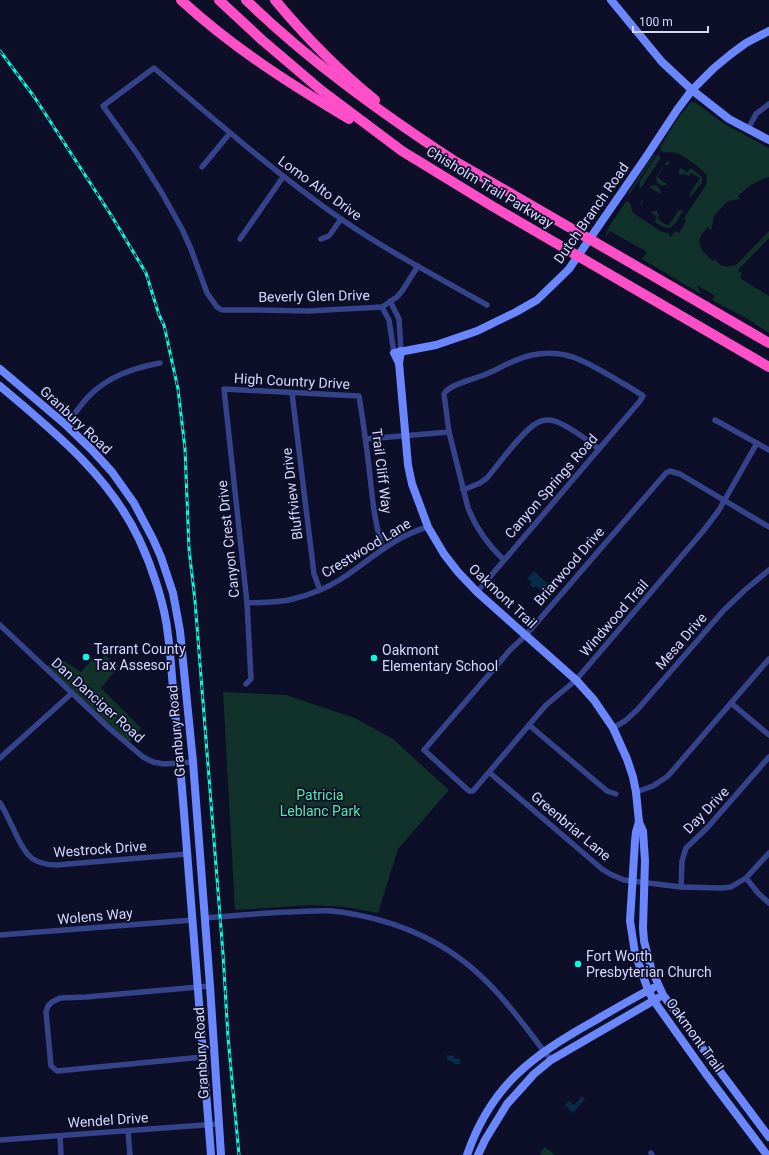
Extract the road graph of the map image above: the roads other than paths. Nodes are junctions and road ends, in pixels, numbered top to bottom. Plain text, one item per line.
1 (181, 0) edge
2 (219, 0) edge
3 (246, 0) edge
4 (275, 0) edge
5 (611, 0) edge
6 (769, 31) edge
7 (692, 90) junction
8 (769, 104) edge
9 (748, 129) junction
10 (230, 133) junction
11 (769, 140) edge
12 (402, 151) junction
13 (453, 160) junction
14 (202, 167) dead end
15 (282, 177) junction
16 (341, 219) junction
17 (240, 239) dead end
18 (321, 239) dead end
19 (418, 266) junction
20 (390, 302) junction
21 (487, 305) dead end
22 (217, 307) joint
23 (382, 307) junction
24 (769, 343) edge
25 (397, 352) junction
26 (160, 363) dead end
27 (769, 367) edge
28 (0, 369) edge
29 (0, 386) edge
30 (224, 389) joint
31 (292, 393) junction
32 (359, 396) joint
33 (715, 420) dead end
34 (66, 424) junction
35 (449, 432) junction
36 (57, 434) junction
37 (406, 436) junction
38 (366, 439) junction
39 (757, 443) junction
40 (600, 449) junction
41 (769, 450) edge
42 (463, 490) junction
43 (724, 501) junction
44 (143, 518) junction
45 (131, 525) junction
46 (428, 527) junction
47 (769, 527) edge
48 (383, 549) junction
49 (504, 560) junction
50 (769, 570) edge
51 (320, 590) junction
52 (477, 592) junction
53 (247, 603) junction
54 (0, 625) edge
55 (180, 631) junction
56 (168, 633) junction
57 (526, 635) junction
58 (769, 659) edge
59 (576, 680) junction
60 (246, 684) dead end
61 (72, 692) junction
62 (731, 703) junction
63 (529, 725) junction
64 (613, 728) junction
65 (769, 735) edge
66 (769, 757) edge
67 (0, 758) edge
68 (193, 762) junction
69 (180, 763) junction
70 (490, 773) junction
71 (469, 791) joint
72 (636, 792) junction
73 (616, 794) dead end
74 (0, 803) edge
75 (639, 822) junction
76 (769, 853) edge
77 (187, 854) junction
78 (746, 878) junction
79 (632, 881) junction
80 (644, 883) junction
81 (681, 887) junction
82 (191, 895) junction
83 (769, 903) edge
84 (205, 918) junction
85 (193, 920) junction
86 (0, 936) edge
87 (194, 940) junction
88 (210, 986) junction
89 (658, 986) junction
90 (198, 987) junction
91 (648, 990) junction
92 (663, 995) junction
93 (654, 1001) junction
94 (544, 1051) junction
95 (203, 1057) junction
96 (551, 1060) junction
97 (748, 1110) junction
98 (739, 1117) junction
99 (218, 1124) junction
100 (209, 1125) junction
101 (128, 1131) junction
102 (60, 1136) junction
103 (769, 1137) edge
104 (0, 1140) edge
105 (483, 1144) junction
106 (470, 1147) edge
107 (479, 1154) edge
108 (61, 1155) edge
109 (130, 1155) edge
110 (211, 1155) edge
111 (221, 1155) edge
112 (767, 1155) edge

1 - 12 highway
2 - 12 highway, Chisholm Trail Parkway
3 - 13 highway, Chisholm Trail Parkway
4 - 13 highway
5 - 7 street
6 - 7 street, Dutch Branch Road
7 - 9 street
7 - 25 street, Dutch Branch Road
8 - 9 street
9 - 11 street
10 - 14 street
10 - 15 street, Lomo Alto Drive
10 - 22 street, Lomo Alto Drive
12 - 27 highway, Chisholm Trail Parkway
13 - 24 highway, Chisholm Trail Parkway
15 - 16 street, Lomo Alto Drive
15 - 17 street
16 - 18 street
16 - 19 street, Lomo Alto Drive
19 - 20 street, Beverly Glen Drive
19 - 21 street, Lomo Alto Drive
20 - 23 street, Beverly Glen Drive
20 - 25 street, Oakmont Trail
22 - 23 street, Beverly Glen Drive
23 - 25 street, Oakmont Trail
25 - 37 street, Oakmont Trail
26 - 34 street
28 - 34 street, Granbury Road
29 - 36 street, Granbury Road
30 - 31 street, High Country Drive
30 - 53 street, Canyon Crest Drive
31 - 32 street, High Country Drive
31 - 51 street, Bluffview Drive
32 - 38 street, Trail Cliff Way
33 - 39 street
34 - 36 street
34 - 44 street, Granbury Road
35 - 37 street
35 - 40 street, Canyon Springs Road
35 - 42 street
36 - 45 street, Granbury Road
37 - 38 street
37 - 46 street, Oakmont Trail
38 - 48 street, Trail Cliff Way
39 - 41 street
39 - 43 street, Windwood Trail
40 - 42 street
40 - 49 street, Canyon Springs Road
42 - 49 street
43 - 47 street
43 - 57 street, Briarwood Drive
43 - 59 street, Windwood Trail
44 - 45 street
44 - 55 street, Granbury Road
45 - 56 street, Granbury Road
46 - 48 street, Crestwood Lane
46 - 52 street, Oakmont Trail
48 - 51 street, Crestwood Lane
49 - 52 street, Canyon Springs Road
50 - 64 street, Mesa Drive
51 - 53 street, Crestwood Lane
52 - 57 street, Oakmont Trail
53 - 60 street, Canyon Crest Drive
54 - 61 street, Dan Danciger Road
55 - 56 street
55 - 68 street, Granbury Road
56 - 69 street, Granbury Road
57 - 59 street, Oakmont Trail
57 - 71 street, Briarwood Drive
58 - 62 street
59 - 63 street, Windwood Trail
59 - 64 street, Oakmont Trail
61 - 67 street
61 - 69 street, Dan Danciger Road
62 - 65 street
62 - 72 street
63 - 70 street, Windwood Trail
63 - 73 street
64 - 72 street, Oakmont Trail
66 - 81 street, Day Drive
68 - 69 street, Dan Danciger Road
68 - 84 street, Granbury Road
69 - 77 street, Granbury Road
70 - 71 street, Windwood Trail
70 - 79 street, Greenbriar Lane
72 - 75 street, Oakmont Trail
74 - 77 street, Westrock Drive
75 - 79 street, Oakmont Trail
75 - 80 street, Oakmont Trail
76 - 78 street, Greenbriar Lane
77 - 82 street, Granbury Road
78 - 81 street, Greenbriar Lane
78 - 83 street
79 - 80 street, Greenbriar Lane
79 - 91 street, Oakmont Trail
80 - 81 street, Greenbriar Lane
80 - 89 street, Oakmont Trail
82 - 84 street
82 - 85 street, Granbury Road
84 - 87 street
84 - 88 street, Granbury Road
84 - 94 street
85 - 86 street, Wolens Way
85 - 87 street, Granbury Road
87 - 90 street, Granbury Road
88 - 90 street
88 - 99 street, Granbury Road
89 - 91 street
89 - 92 street, Oakmont Trail
90 - 95 street, Granbury Road
90 - 95 street
91 - 93 street, Oakmont Trail
91 - 94 street
92 - 93 street
92 - 97 street, Oakmont Trail
93 - 96 street
93 - 98 street, Oakmont Trail
94 - 96 street
94 - 106 street
95 - 100 street, Granbury Road
96 - 105 street
97 - 98 street
97 - 103 street, Oakmont Trail
98 - 112 street, Oakmont Trail
99 - 100 street, Wendel Drive
99 - 111 street, Granbury Road
100 - 101 street, Wendel Drive
100 - 110 street, Granbury Road
101 - 102 street, Wendel Drive
101 - 109 street
102 - 104 street, Wendel Drive
102 - 108 street
105 - 106 street
105 - 107 street
106 - 107 street

